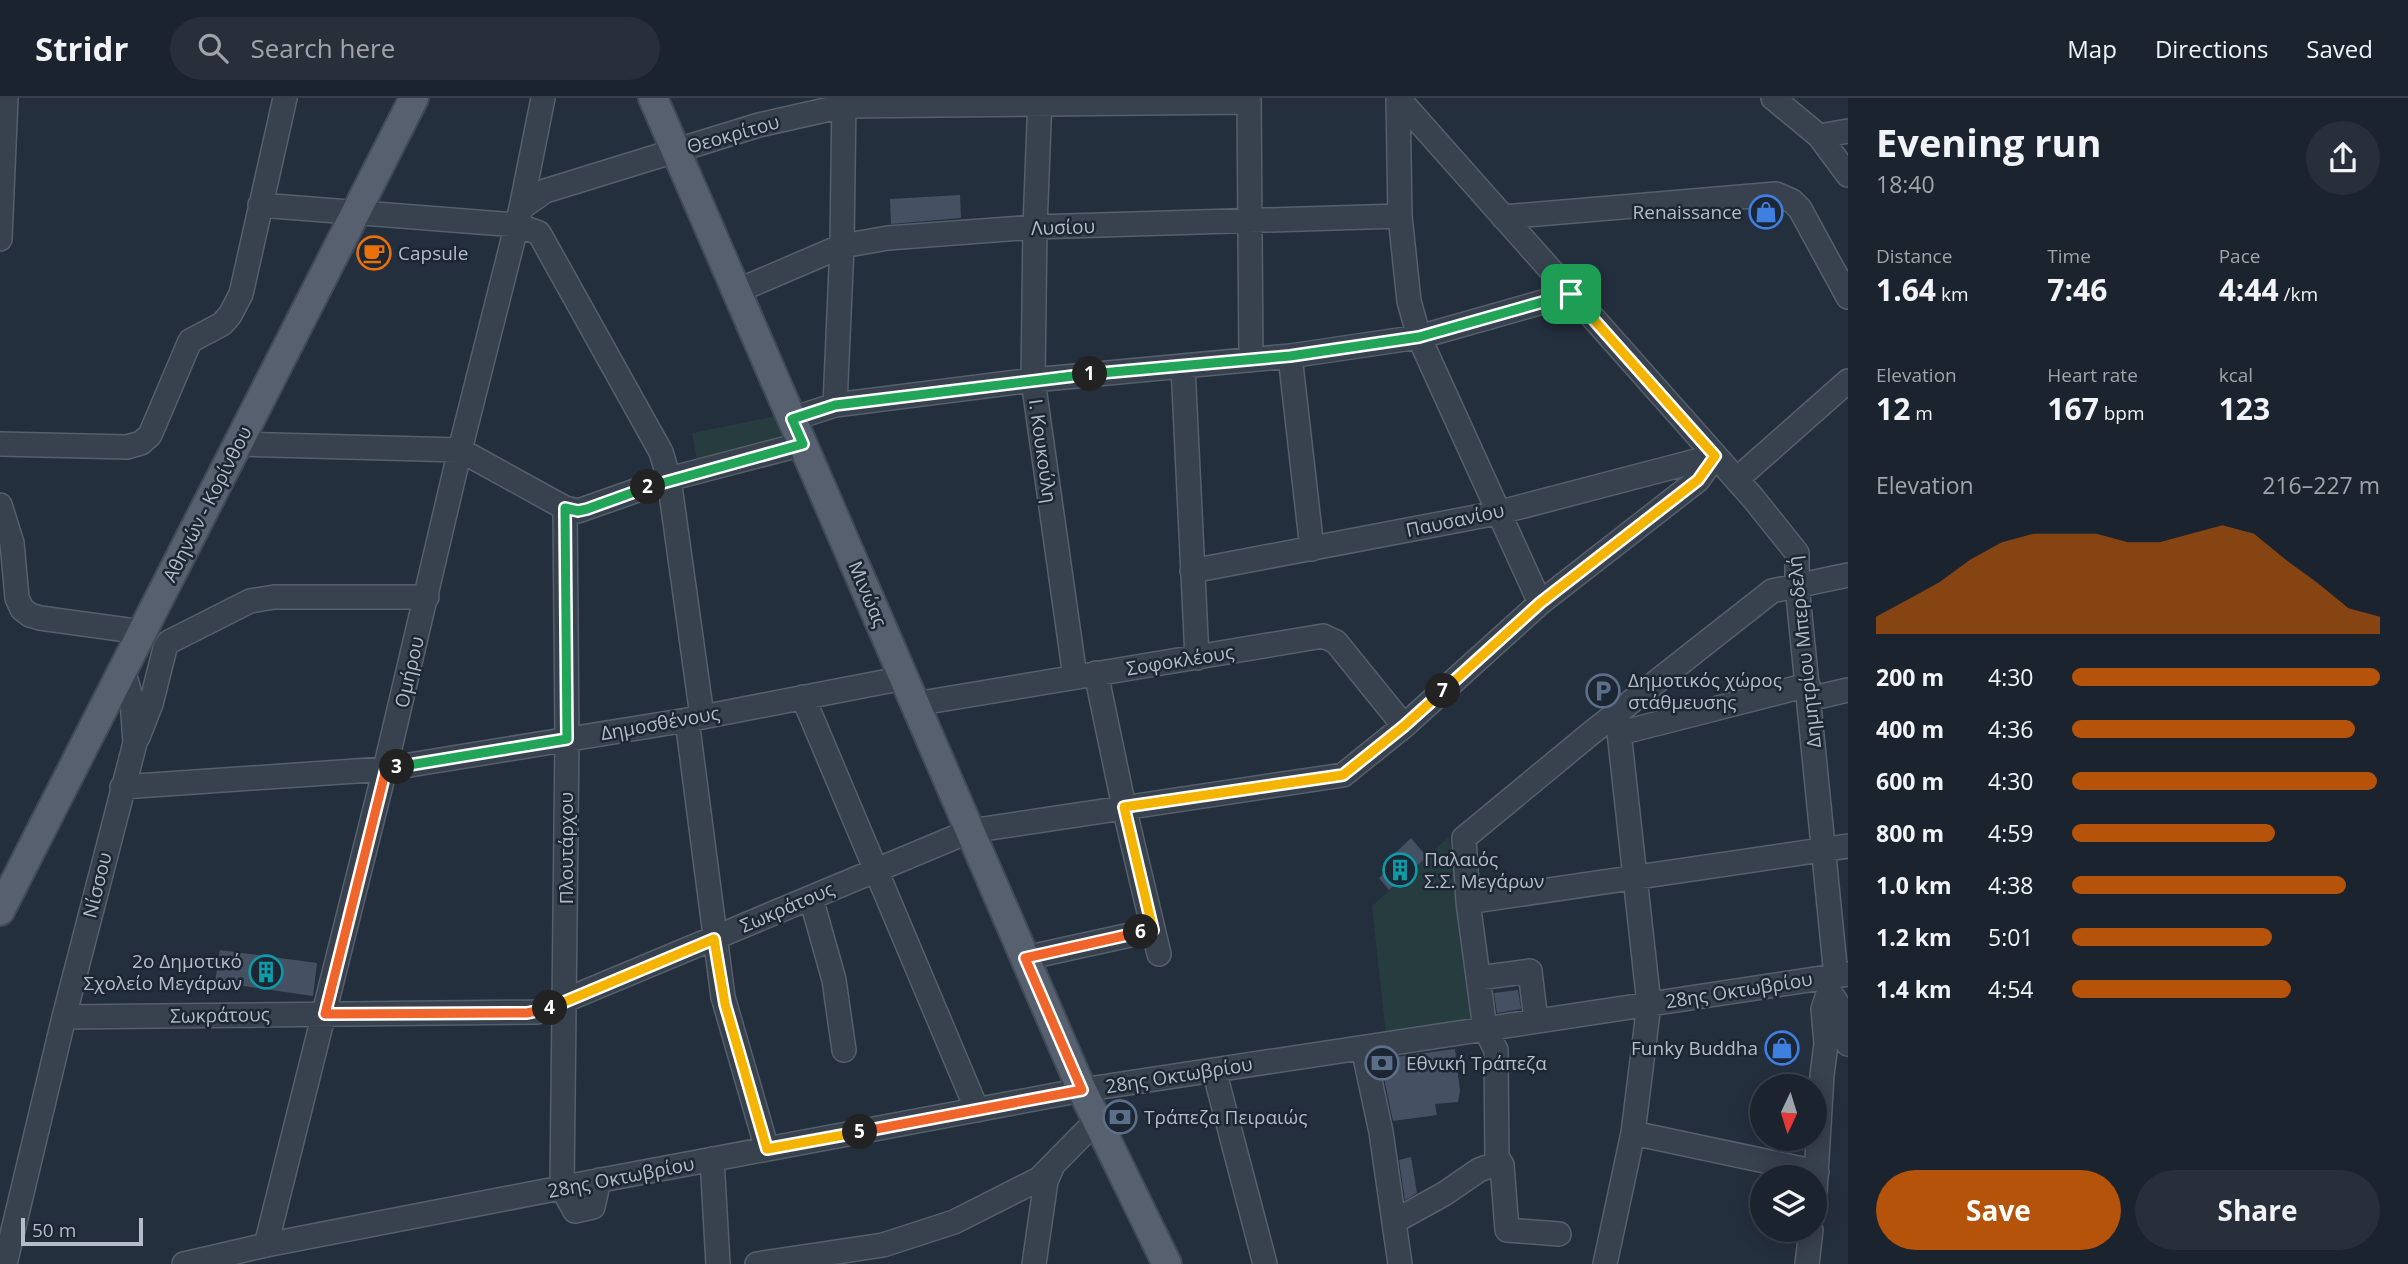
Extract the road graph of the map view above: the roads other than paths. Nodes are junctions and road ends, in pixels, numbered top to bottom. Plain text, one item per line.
1 (6, 98) edge
2 (285, 98) edge
3 (414, 98) edge
4 (542, 98) edge
5 (653, 98) edge
6 (1398, 98) edge
7 (1773, 98) edge
8 (1249, 100) edge
9 (844, 102) edge
10 (1040, 102) edge
11 (1848, 131) edge
12 (1819, 136) junction
13 (676, 151) junction
14 (1848, 175) edge
15 (260, 205) junction
16 (356, 212) junction
17 (1400, 216) junction
18 (519, 217) junction
19 (1503, 217) junction
20 (1250, 221) junction
21 (1035, 227) junction
22 (0, 239) edge
23 (842, 246) junction
24 (737, 291) junction
25 (1571, 294) junction
26 (1848, 297) edge
27 (1419, 337) junction
28 (1290, 356) junction
29 (1251, 360) junction
30 (1183, 366) junction
31 (1033, 380) junction
32 (1848, 381) edge
33 (835, 405) junction
34 (797, 432) junction
35 (0, 437) edge
36 (0, 443) edge
37 (238, 444) junction
38 (460, 450) junction
39 (1715, 456) junction
40 (669, 479) junction
41 (1737, 480) junction
42 (0, 505) edge
43 (565, 508) junction
44 (1497, 513) junction
45 (1312, 549) junction
46 (1192, 571) junction
47 (1848, 575) edge
48 (1797, 585) junction
49 (427, 597) junction
50 (1540, 603) junction
51 (142, 632) junction
52 (1196, 658) junction
53 (122, 670) junction
54 (1086, 675) junction
55 (904, 678) junction
56 (1848, 690) edge
57 (1809, 692) junction
58 (803, 697) junction
59 (915, 704) junction
60 (694, 718) junction
61 (1618, 724) junction
62 (1404, 726) junction
63 (567, 739) junction
64 (135, 743) junction
65 (386, 769) junction
66 (122, 787) junction
67 (1124, 807) junction
68 (970, 831) junction
69 (1848, 846) edge
70 (1825, 849) junction
71 (874, 869) junction
72 (1634, 876) junction
73 (811, 898) junction
74 (1468, 902) junction
75 (0, 911) edge
76 (1153, 930) junction
77 (714, 939) junction
78 (1159, 954) dead end
79 (1025, 958) junction
80 (1479, 978) junction
81 (1835, 979) edge
82 (565, 1002) junction
83 (1649, 1004) junction
84 (325, 1014) junction
85 (64, 1017) junction
86 (1536, 1021) junction
87 (1486, 1029) junction
88 (1840, 1042) edge
89 (1363, 1048) junction
90 (844, 1051) dead end
91 (1214, 1070) junction
92 (1082, 1090) junction
93 (977, 1110) junction
94 (1097, 1121) junction
95 (1633, 1133) junction
96 (767, 1149) junction
97 (712, 1159) junction
98 (1053, 1165) junction
99 (1753, 1165) edge
100 (1817, 1165) edge
101 (1487, 1167) dead end
102 (566, 1193) junction
103 (1395, 1221) junction
104 (1559, 1234) dead end
105 (1810, 1242) edge
106 (266, 1245) junction
107 (5, 1264) edge
108 (184, 1264) edge
109 (718, 1264) edge
110 (757, 1264) edge
111 (1034, 1264) edge
112 (1167, 1264) edge
113 (1265, 1264) edge
114 (1400, 1264) edge
115 (1605, 1264) edge
116 (1807, 1264) edge

1 - 22 street
2 - 15 street
3 - 16 main road, Αθηνών - Κορίνθου
4 - 18 street, Ομήρου
5 - 13 main road, Μινώας
6 - 17 street
6 - 19 street, Δημητρίου Μπερδελή
7 - 12 street
8 - 10 street, Θεοκρίτου
8 - 20 street
9 - 10 street, Θεοκρίτου
9 - 13 street, Θεοκρίτου
9 - 23 street
10 - 21 street, Ι. Κουκούλη
11 - 12 street
12 - 14 street
13 - 18 street, Θεοκρίτου
13 - 24 main road, Μινώας
15 - 16 street
15 - 36 street
16 - 18 street
16 - 37 main road, Αθηνών - Κορίνθου
17 - 20 street, Λυσίου
17 - 27 street
18 - 38 street, Ομήρου
18 - 40 street
19 - 25 street, Δημητρίου Μπερδελή
19 - 26 street
20 - 21 street, Λυσίου
20 - 29 street
21 - 23 street, Λυσίου
21 - 31 street, Ι. Κουκούλη
23 - 24 street, Λυσίου
23 - 33 street
24 - 34 main road, Μινώας
25 - 27 street
25 - 39 street, Δημητρίου Μπερδελή
27 - 28 street
27 - 44 street
28 - 29 street
28 - 45 street
29 - 30 street
30 - 31 street
30 - 46 street
31 - 33 street
31 - 54 street, Ι. Κουκούλη
32 - 41 street
33 - 34 street
34 - 40 street
34 - 55 main road, Μινώας
35 - 36 street
37 - 38 street
37 - 51 main road, Αθηνών - Κορίνθου
38 - 43 street
38 - 49 street, Ομήρου
39 - 41 street, Δημητρίου Μπερδελή
39 - 44 street, Παυσανίου
39 - 50 street, Σωκράτους
40 - 43 street
40 - 60 street
41 - 48 street, Δημητρίου Μπερδελή
42 - 51 street
43 - 63 street, Πλουτάρχου
44 - 45 street, Παυσανίου
44 - 50 street
45 - 46 street, Παυσανίου
46 - 52 street
47 - 48 street
48 - 57 street, Δημητρίου Μπερδελή
48 - 61 street
49 - 64 street
49 - 65 street, Ομήρου
50 - 62 street, Σωκράτους
51 - 53 main road, Αθηνών - Κορίνθου
52 - 54 street, Σοφοκλέους
52 - 62 street, Σοφοκλέους
53 - 64 street, Νίσσου
53 - 75 main road, Αθηνών - Κορίνθου
54 - 59 street, Σοφοκλέους
54 - 67 street, Ι. Κουκούλη
55 - 58 street, Δημοσθένους
55 - 59 main road, Μινώας
56 - 57 street
57 - 61 street
57 - 70 street, Δημητρίου Μπερδελή
58 - 60 street, Δημοσθένους
58 - 71 street
59 - 68 main road, Μινώας
60 - 63 street, Δημοσθένους
60 - 77 street
61 - 72 street
61 - 74 street
62 - 67 street, Σωκράτους
63 - 65 street, Δημοσθένους
63 - 82 street, Πλουτάρχου
64 - 66 street, Νίσσου
65 - 66 street, Δημοσθένους
65 - 84 street, Ομήρου
66 - 85 street, Νίσσου
67 - 68 street, Σωκράτους
67 - 76 street, Ι. Κουκούλη
68 - 71 street, Σωκράτους
68 - 79 main road, Μινώας
69 - 70 street
70 - 72 street
70 - 81 street, Δημητρίου Μπερδελή
71 - 73 street, Σωκράτους
71 - 93 street
72 - 74 street
72 - 83 street
73 - 77 street, Σωκράτους
73 - 90 street
74 - 80 street
76 - 78 street, Ι. Κουκούλη
76 - 79 street
77 - 82 street, Σωκράτους
77 - 96 street
79 - 92 main road, Μινώας
80 - 86 street
80 - 87 street
81 - 83 street, 28ης Οκτωβρίου
81 - 88 street, Δημητρίου Μπερδελή
82 - 84 street, Σωκράτους
82 - 102 street, Πλουτάρχου
83 - 86 street, 28ης Οκτωβρίου
83 - 95 street
84 - 85 street, Σωκράτους
84 - 106 street, Ομήρου
85 - 107 street, Νίσσου
86 - 87 street, 28ης Οκτωβρίου
87 - 89 street, 28ης Οκτωβρίου
87 - 104 street
88 - 100 street, Δημητρίου Μπερδελή
89 - 91 street, 28ης Οκτωβρίου
89 - 103 street
91 - 92 street, 28ης Οκτωβρίου
91 - 113 street
92 - 93 street, 28ης Οκτωβρίου
92 - 94 main road, Μινώας
93 - 96 street, 28ης Οκτωβρίου
94 - 98 street
94 - 112 main road, Μινώας
95 - 99 street
95 - 115 street
96 - 97 street, 28ης Οκτωβρίου
97 - 102 street, 28ης Οκτωβρίου
97 - 109 street
98 - 110 street
98 - 111 street
101 - 103 street
102 - 106 street, 28ης Οκτωβρίου
103 - 114 street
105 - 116 street
106 - 108 street, 28ης Οκτωβρίου

